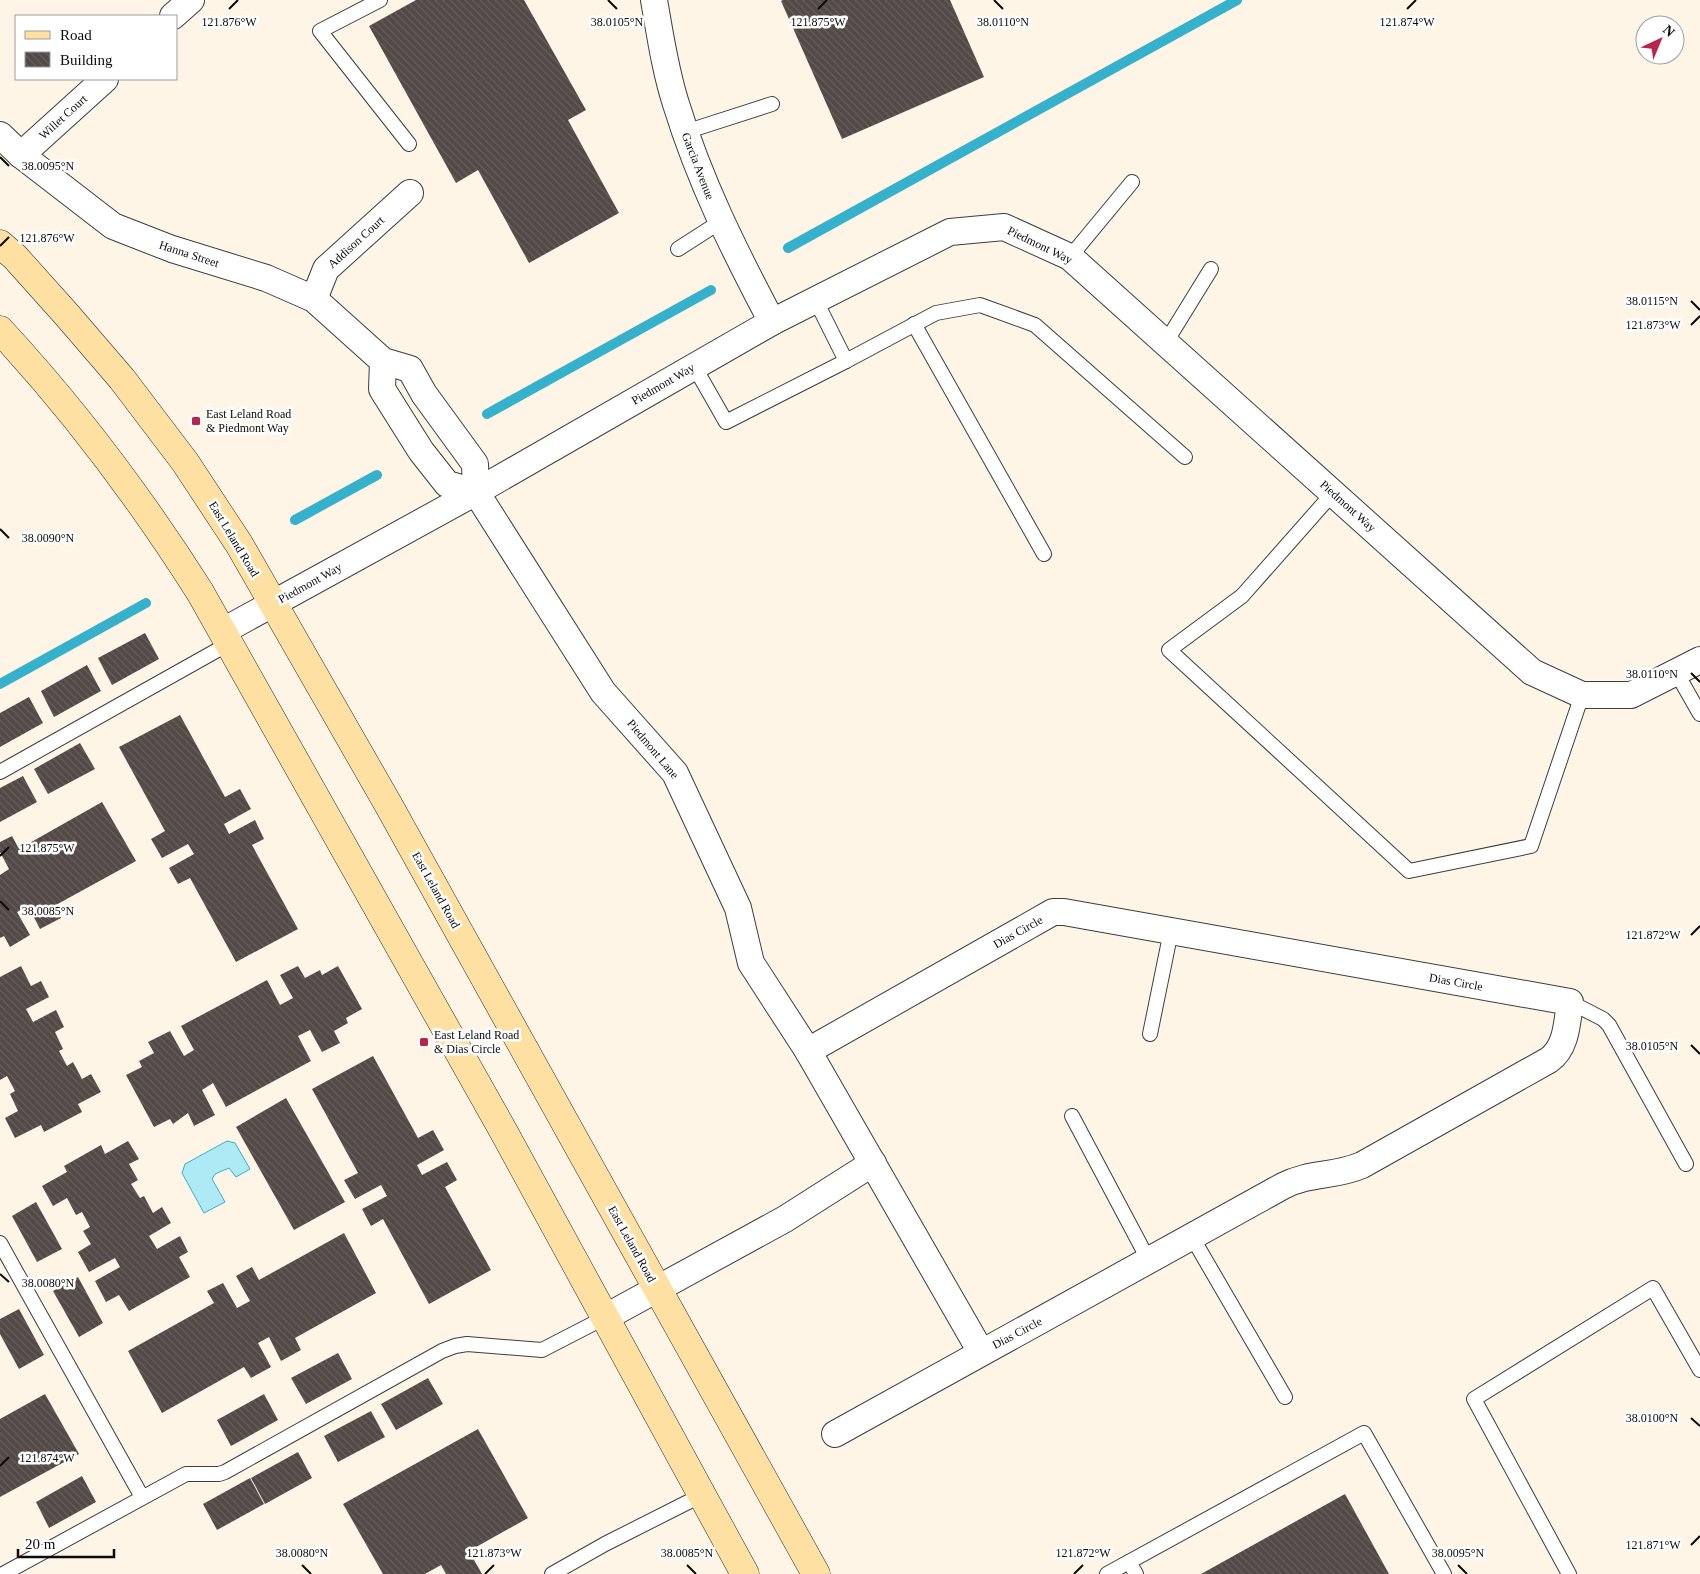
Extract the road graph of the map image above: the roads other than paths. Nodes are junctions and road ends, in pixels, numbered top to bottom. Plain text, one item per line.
1 (191, 0) edge
2 (380, 0) edge
3 (654, 0) edge
4 (174, 15) edge
5 (104, 80) edge
6 (772, 104) dead end
7 (685, 132) junction
8 (0, 135) edge
9 (409, 144) dead end
10 (21, 155) junction
11 (1132, 182) dead end
12 (410, 193) dead end
13 (720, 222) junction
14 (0, 244) edge
15 (678, 249) dead end
16 (1070, 257) junction
17 (1211, 269) dead end
18 (314, 299) junction
19 (815, 299) junction
20 (772, 322) junction
21 (914, 324) junction
22 (0, 330) edge
23 (1166, 342) junction
24 (383, 361) junction
25 (846, 361) junction
26 (694, 366) junction
27 (1185, 457) dead end
28 (476, 492) junction
29 (1333, 493) junction
30 (1044, 554) dead end
31 (273, 603) junction
32 (226, 637) junction
33 (1700, 660) edge
34 (1676, 672) junction
35 (1582, 695) junction
36 (1700, 714) edge
37 (0, 772) edge
38 (1171, 931) junction
39 (1570, 1002) junction
40 (1150, 1034) dead end
41 (808, 1051) junction
42 (1072, 1116) dead end
43 (873, 1163) junction
44 (1686, 1164) dead end
45 (1192, 1237) junction
46 (0, 1243) edge
47 (1149, 1261) junction
48 (658, 1289) junction
49 (606, 1317) junction
50 (981, 1352) junction
51 (1700, 1370) edge
52 (1285, 1396) dead end
53 (835, 1434) dead end
54 (702, 1495) junction
55 (142, 1497) junction
56 (1132, 1568) edge
57 (3, 1574) edge
58 (552, 1574) edge
59 (745, 1574) edge
60 (816, 1574) edge
61 (1107, 1574) edge
62 (1444, 1574) edge
63 (1569, 1574) edge

1 - 4 street
2 - 9 lane
3 - 7 street, Garcia Avenue
5 - 10 street, Willet Court
6 - 7 lane
7 - 13 street, Garcia Avenue
8 - 10 street, Hanna Street
10 - 18 street, Hanna Street
11 - 16 lane
12 - 18 street, Addison Court
13 - 15 lane
13 - 20 street, Garcia Avenue
14 - 31 main road, East Leland Road
16 - 19 street, Piedmont Way
16 - 23 street, Piedmont Way
17 - 23 lane
18 - 24 street, Hanna Street
19 - 20 street, Piedmont Way
19 - 25 lane
20 - 26 street, Piedmont Way
21 - 25 lane
21 - 27 lane
21 - 30 lane
22 - 32 main road
23 - 29 street, Piedmont Way
24 - 28 street, Hanna Street
24 - 28 street
25 - 26 lane
26 - 28 street, Piedmont Way
28 - 31 street, Piedmont Way
28 - 41 street, Piedmont Lane
29 - 35 street, Piedmont Way
29 - 35 lane
31 - 32 street, Piedmont Way
31 - 48 main road, East Leland Road
32 - 37 lane
32 - 49 main road
33 - 34 street, Piedmont Way
34 - 35 street, Piedmont Way
34 - 36 lane
38 - 39 street, Dias Circle
38 - 40 lane
38 - 41 street, Dias Circle
39 - 44 lane
39 - 45 street, Dias Circle
41 - 43 street, Dias Circle
42 - 47 lane
43 - 48 street
43 - 50 street, Dias Circle
45 - 47 street, Dias Circle
45 - 52 lane
46 - 55 lane
47 - 50 street, Dias Circle
48 - 49 street
48 - 60 main road, East Leland Road
49 - 54 main road
49 - 55 lane
50 - 53 street, Dias Circle
51 - 63 lane
54 - 58 lane
54 - 59 main road
55 - 57 lane
56 - 61 lane
56 - 62 lane

